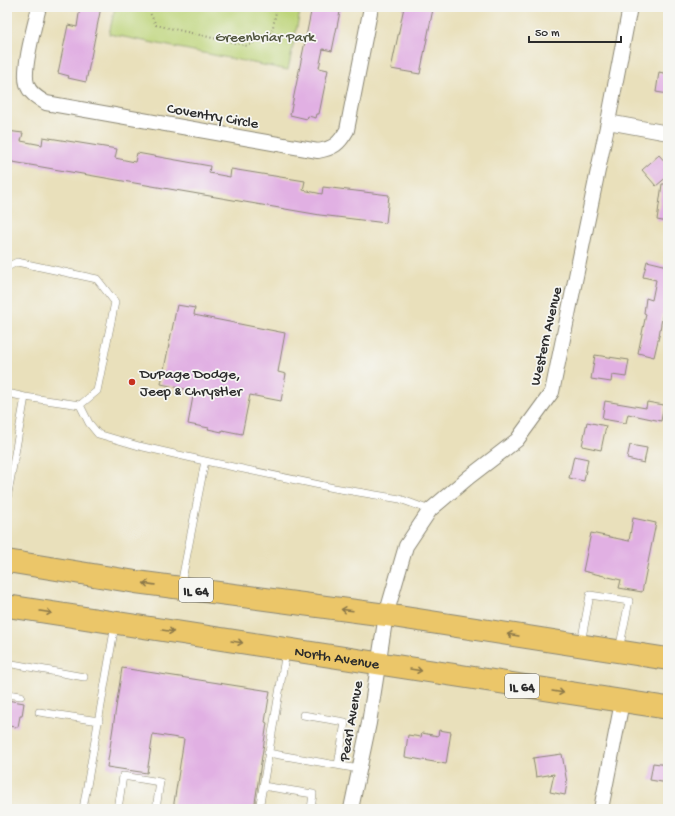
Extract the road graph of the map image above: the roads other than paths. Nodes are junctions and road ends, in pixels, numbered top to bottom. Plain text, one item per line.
1 (39, 7) edge
2 (371, 7) edge
3 (630, 7) edge
4 (608, 122) junction
5 (668, 133) edge
6 (7, 268) edge
7 (7, 393) edge
8 (25, 398) junction
9 (80, 405) junction
10 (205, 461) junction
11 (7, 499) edge
12 (430, 510) junction
13 (7, 561) edge
14 (180, 588) junction
15 (7, 606) edge
16 (386, 615) junction
17 (116, 623) junction
18 (581, 646) junction
19 (286, 649) junction
20 (619, 652) junction
21 (668, 659) edge
22 (7, 664) edge
23 (377, 664) junction
24 (84, 677) dead end
25 (7, 694) edge
26 (21, 696) dead end
27 (622, 702) junction
28 (668, 708) edge
29 (40, 712) dead end
30 (304, 715) dead end
31 (99, 721) junction
32 (268, 753) junction
33 (338, 765) junction
34 (359, 769) junction
35 (263, 786) junction
36 (84, 809) edge
37 (118, 809) edge
38 (156, 809) edge
39 (259, 809) edge
40 (311, 809) edge
41 (351, 809) edge
42 (601, 809) edge

1 - 2 street, Coventry Circle
3 - 4 street, Western Avenue
4 - 5 street
4 - 12 street, Western Avenue
6 - 9 lane
7 - 8 lane
8 - 9 lane
8 - 11 lane
9 - 10 lane
10 - 12 lane
10 - 14 lane
12 - 16 street, Western Avenue
14 -> 13 main road, IL 64
16 -> 14 main road, IL 64
15 -> 17 main road, North Avenue / IL 64
18 -> 16 main road, IL 64
16 - 23 street, Pearl Avenue
17 -> 19 main road, North Avenue / IL 64
17 - 31 lane
18 - 20 main road, IL 64
18 - 20 lane
19 - 23 main road, North Avenue / IL 64
19 - 32 lane
20 - 21 main road, IL 64
22 - 24 lane
23 -> 27 main road, North Avenue / IL 64
23 - 34 street, Pearl Avenue
25 - 26 lane
27 - 28 main road, North Avenue / IL 64
27 - 42 street
29 - 31 lane
30 - 33 lane
31 - 36 lane
32 - 33 lane
32 - 35 lane
33 - 34 lane
34 - 41 street, Pearl Avenue
35 - 39 lane
35 - 40 lane
37 - 38 lane

